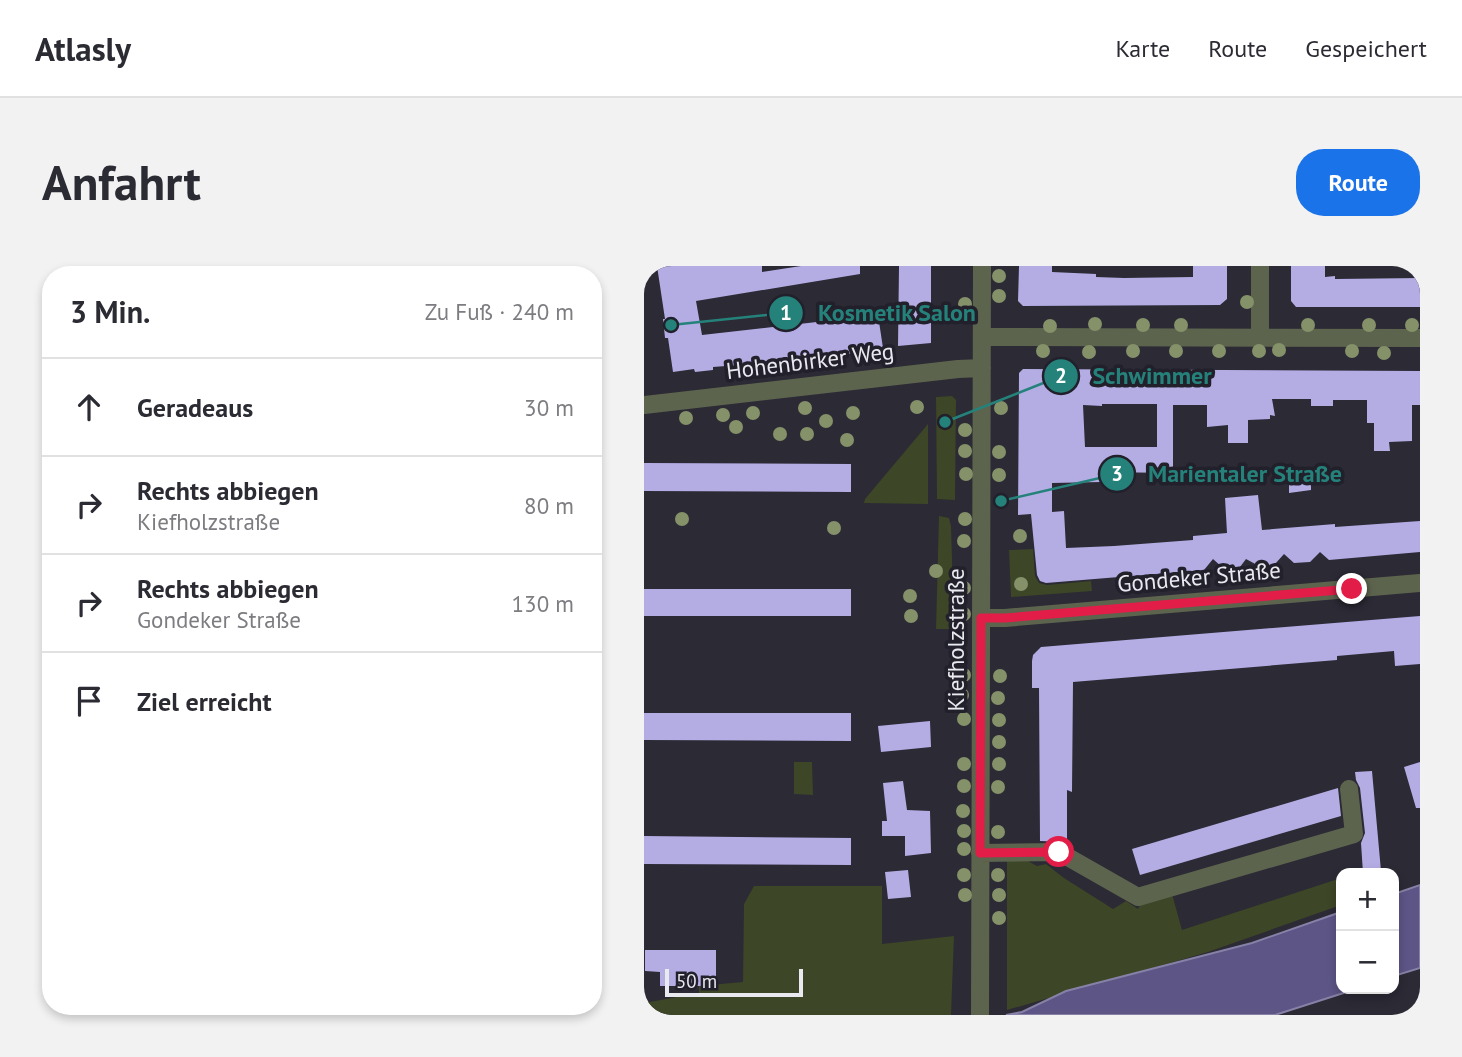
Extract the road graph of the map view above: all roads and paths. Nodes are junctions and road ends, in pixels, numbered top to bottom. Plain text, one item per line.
1 (982, 266) edge
2 (1260, 266) edge
3 (982, 337) junction
4 (1260, 338) junction
5 (1420, 338) edge
6 (982, 368) junction
7 (644, 404) edge
8 (1420, 583) edge
9 (981, 618) junction
10 (1349, 789) dead end
11 (980, 853) junction
12 (980, 1015) edge

1 - 3 street, Kiefholzstraße
2 - 4 street
3 - 4 street
3 - 6 street, Kiefholzstraße
4 - 5 street
6 - 7 street, Hohenbirker Weg
6 - 9 street, Kiefholzstraße
8 - 9 street, Gondeker Straße
9 - 11 street, Kiefholzstraße
10 - 11 street
11 - 12 street, Kiefholzstraße

